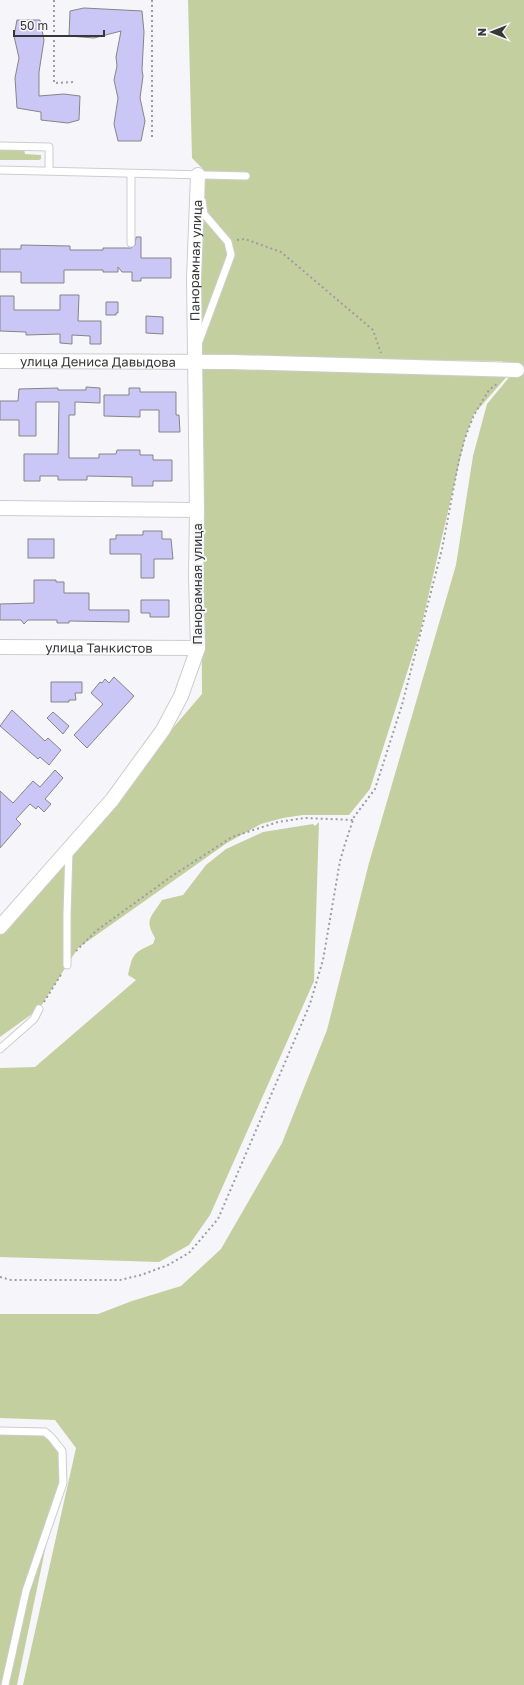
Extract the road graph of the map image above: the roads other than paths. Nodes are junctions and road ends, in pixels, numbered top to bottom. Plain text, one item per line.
1 (0, 146) edge
2 (0, 170) edge
3 (49, 170) junction
4 (131, 174) junction
5 (198, 175) junction
6 (246, 176) dead end
7 (131, 243) dead end
8 (195, 357) junction
9 (0, 361) edge
10 (514, 370) road end
11 (0, 508) edge
12 (197, 510) junction
13 (0, 647) edge
14 (198, 648) junction
15 (70, 848) junction
16 (0, 926) edge
17 (68, 965) road end
18 (39, 1009) road end
19 (0, 1049) edge
20 (0, 1431) edge
21 (6, 1685) edge

1 - 3 lane
2 - 3 lane
3 - 4 lane
4 - 5 lane
4 - 7 lane
5 - 6 lane
5 - 8 street, Панорамная улица
5 - 8 lane
8 - 9 street, улица Дениса Давыдова
8 - 10 street, улица Дениса Давыдова
8 - 12 street, Панорамная улица
11 - 12 street
12 - 14 street, Панорамная улица
13 - 14 street, улица Танкистов
14 - 15 street, Панорамная улица
15 - 16 street, Панорамная улица
15 - 17 lane
18 - 19 lane
20 - 21 lane

